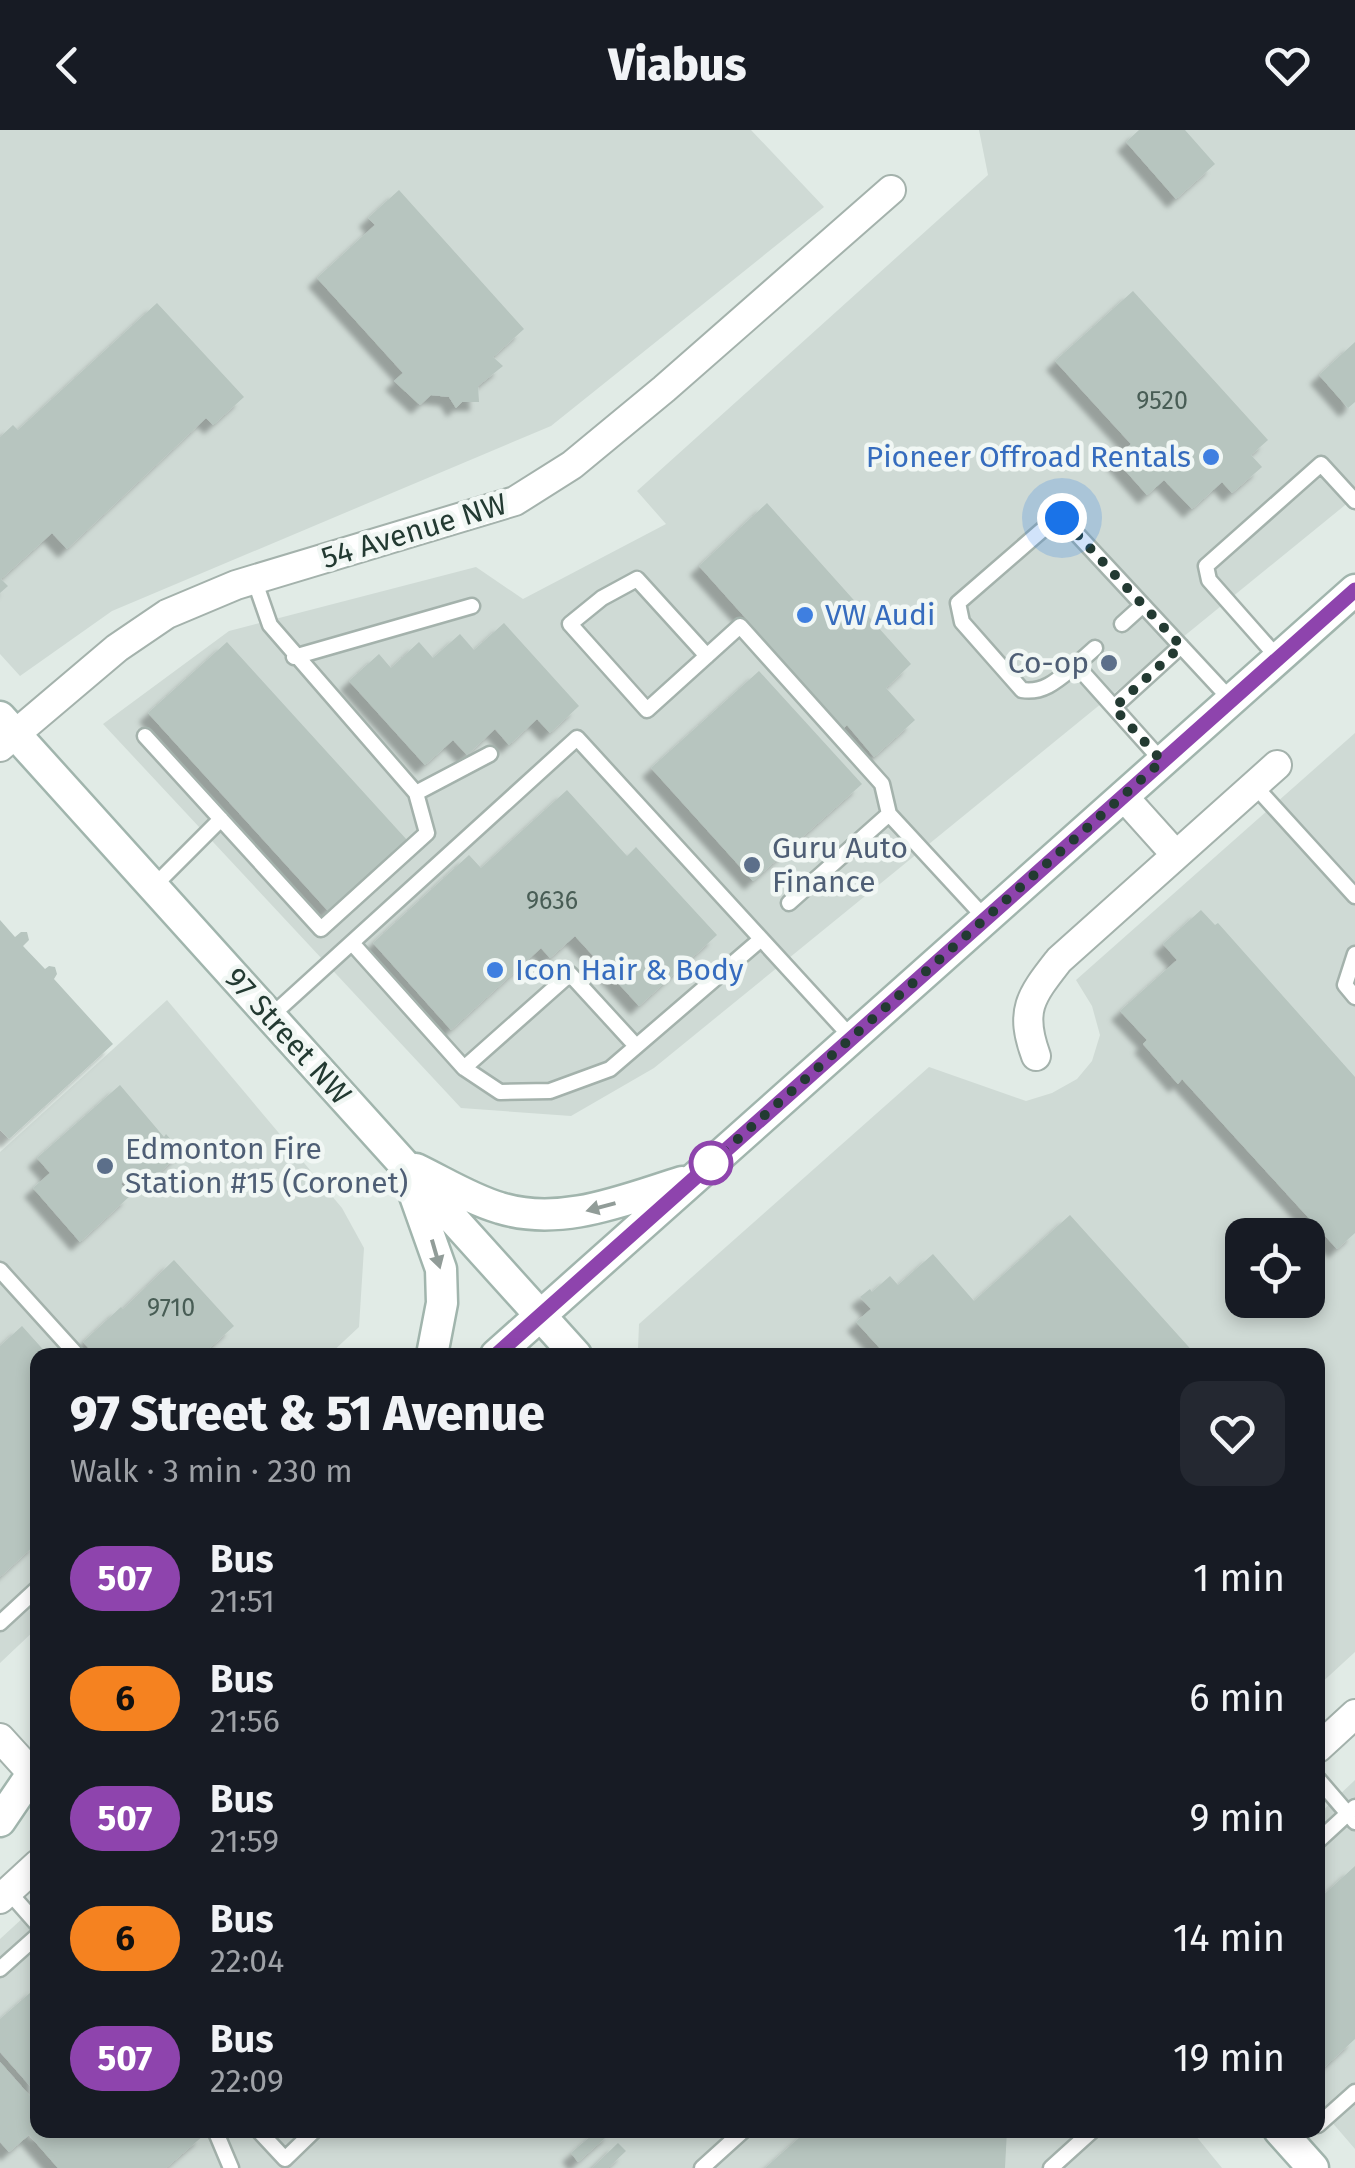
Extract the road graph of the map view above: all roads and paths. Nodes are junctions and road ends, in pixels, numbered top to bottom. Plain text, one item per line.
1 (891, 190) dead end
2 (1355, 501) edge
3 (254, 580) junction
4 (1355, 590) edge
5 (1144, 605) junction
6 (472, 606) dead end
7 (1122, 624) dead end
8 (1181, 646) junction
9 (1096, 648) dead end
10 (707, 656) junction
11 (294, 657) junction
12 (1278, 658) junction
13 (1076, 665) junction
14 (1231, 700) junction
15 (1114, 708) junction
16 (5, 732) edge
17 (145, 736) dead end
18 (490, 754) dead end
19 (1162, 761) junction
20 (1277, 765) dead end
21 (1254, 786) junction
22 (416, 792) junction
23 (1123, 796) junction
24 (889, 814) junction
25 (220, 819) junction
26 (1176, 855) junction
27 (153, 888) junction
28 (1355, 896) edge
29 (789, 903) dead end
30 (986, 918) junction
31 (760, 940) junction
32 (352, 943) junction
33 (1355, 954) edge
34 (1355, 997) edge
35 (272, 1016) junction
36 (852, 1038) junction
37 (636, 1046) junction
38 (1036, 1056) dead end
39 (464, 1068) junction
40 (402, 1162) junction
41 (694, 1178) junction
42 (0, 1270) edge
43 (542, 1315) junction
44 (71, 1348) edge
45 (433, 1348) edge
46 (504, 1348) edge
47 (570, 1348) edge
48 (30, 1595) edge
49 (0, 1623) edge
50 (1355, 1714) edge
51 (0, 1738) edge
52 (1325, 1742) edge
53 (30, 1764) edge
54 (30, 1770) edge
55 (30, 1774) edge
56 (0, 1784) edge
57 (1325, 1786) edge
58 (1353, 1814) edge
59 (0, 1822) edge
60 (1325, 1836) edge
61 (30, 1873) edge
62 (4, 1895) edge
63 (30, 1918) edge
64 (30, 1942) edge
65 (0, 1970) edge
66 (1355, 2092) edge
67 (1325, 2120) edge
68 (219, 2138) edge
69 (265, 2138) edge
70 (307, 2138) edge
71 (735, 2138) edge
72 (1083, 2138) edge
73 (230, 2168) edge
74 (702, 2168) edge
75 (1051, 2168) edge

1 - 3 street, 54 Avenue NW
2 - 12 lane
3 - 11 lane
3 - 16 street, 54 Avenue NW
4 - 12 main road
5 - 7 lane
5 - 8 lane
5 - 13 lane
6 - 11 lane
8 - 14 lane
8 - 15 lane
9 - 13 lane
10 - 10 lane
10 - 24 lane
11 - 22 lane
12 - 14 main road
13 - 15 lane
14 - 19 main road
15 - 19 lane
16 - 27 main road, 97 Street NW
17 - 25 lane
18 - 22 lane
19 - 23 main road
20 - 21 street
21 - 26 street
21 - 28 lane
22 - 25 lane
23 - 26 street
23 - 30 main road
24 - 29 lane
24 - 30 lane
25 - 27 lane
26 - 38 street
27 - 35 main road, 97 Street NW
30 - 36 main road
31 - 32 lane
31 - 36 lane
31 - 37 lane
32 - 35 lane
32 - 39 lane
33 - 34 lane
35 - 40 main road, 97 Street NW
36 - 41 main road
37 - 39 lane
37 - 39 lane
41 -> 40 main road
40 - 43 main road, 97 Street NW
40 -> 45 main road
41 - 43 main road
42 - 44 lane
43 - 46 main road
43 - 47 main road, 97 Street NW
48 - 49 lane
50 - 52 street
51 - 53 street
54 - 56 main road
55 - 59 main road
57 - 58 lane
58 - 60 lane
61 - 62 street
62 - 63 lane
64 - 65 lane
66 - 67 lane
68 - 73 lane
69 - 70 lane
71 - 74 lane
72 - 75 lane

